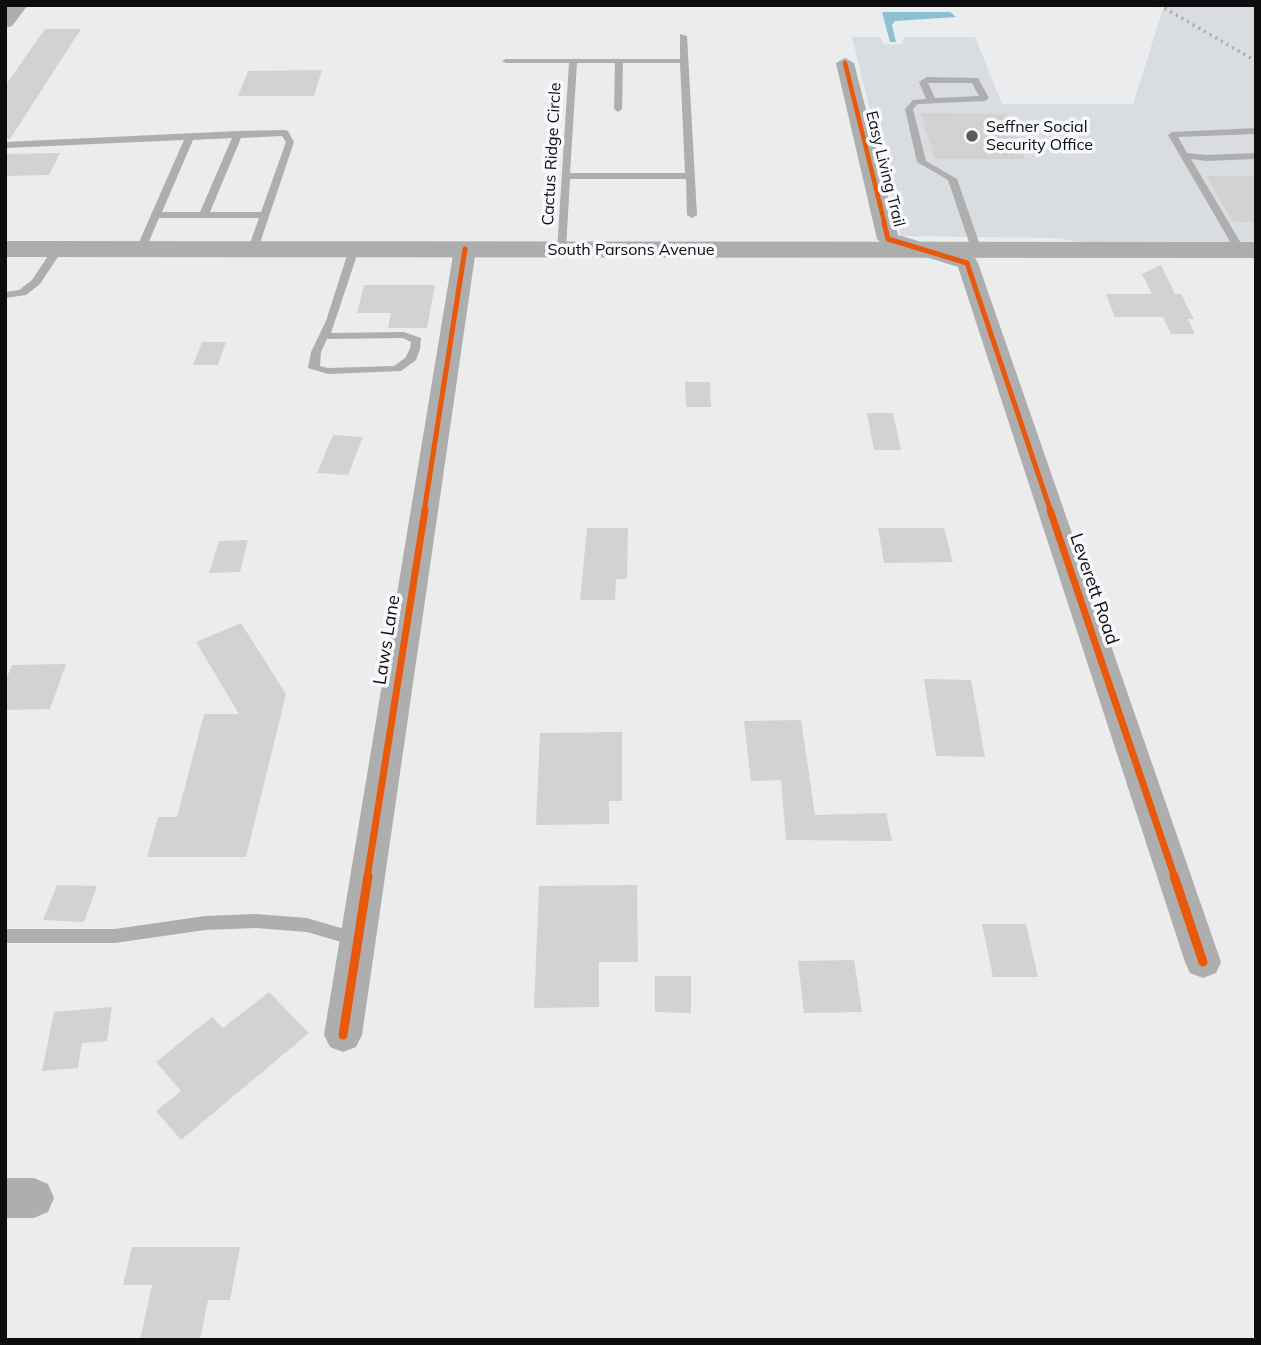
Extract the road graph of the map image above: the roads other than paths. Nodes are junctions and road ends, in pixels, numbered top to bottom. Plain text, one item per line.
1 (18, 5) edge
2 (5, 22) edge
3 (683, 36) dead end
4 (506, 61) dead end
5 (573, 61) junction
6 (684, 61) junction
7 (618, 62) junction
8 (845, 63) dead end
9 (931, 100) junction
10 (618, 108) dead end
11 (1256, 131) edge
12 (238, 134) junction
13 (190, 137) junction
14 (5, 145) edge
15 (1182, 155) junction
16 (1256, 156) edge
17 (566, 176) junction
18 (690, 176) junction
19 (156, 215) junction
20 (204, 215) junction
21 (265, 215) junction
22 (692, 215) dead end
23 (5, 249) edge
24 (58, 249) junction
25 (141, 249) junction
26 (253, 249) junction
27 (354, 249) junction
28 (465, 249) junction
29 (561, 249) junction
30 (931, 250) junction
31 (977, 250) junction
32 (1248, 250) edge
33 (5, 295) edge
34 (323, 336) junction
35 (5, 936) edge
36 (355, 939) junction
37 (1203, 962) dead end
38 (343, 1035) dead end

1 - 2 street
3 - 6 lane
4 - 5 lane
5 - 7 lane
5 - 17 lane, Cactus Ridge Circle
6 - 7 lane
6 - 18 lane
7 - 10 lane
8 - 30 street, Easy Living Trail
9 - 9 lane
9 - 31 lane
11 - 15 lane
12 - 13 lane
12 - 20 lane
12 - 21 lane
13 - 14 lane
13 - 19 lane
15 - 16 lane
15 - 32 lane
17 - 18 lane
17 - 29 lane, Cactus Ridge Circle
18 - 22 lane
19 - 20 lane
19 - 25 lane
20 - 21 lane
21 - 26 lane
23 - 24 main road, South Parsons Avenue
24 - 25 main road, South Parsons Avenue
24 - 33 lane
25 - 26 main road, South Parsons Avenue
26 - 27 main road, South Parsons Avenue
27 - 28 main road, South Parsons Avenue
27 - 34 lane
28 - 29 main road, South Parsons Avenue
28 - 36 street, Laws Lane
29 - 30 main road, South Parsons Avenue
30 - 31 main road, South Parsons Avenue
30 - 37 street, Leverett Road
31 - 32 main road, South Parsons Avenue
34 - 34 lane
35 - 36 lane
36 - 38 street, Laws Lane

